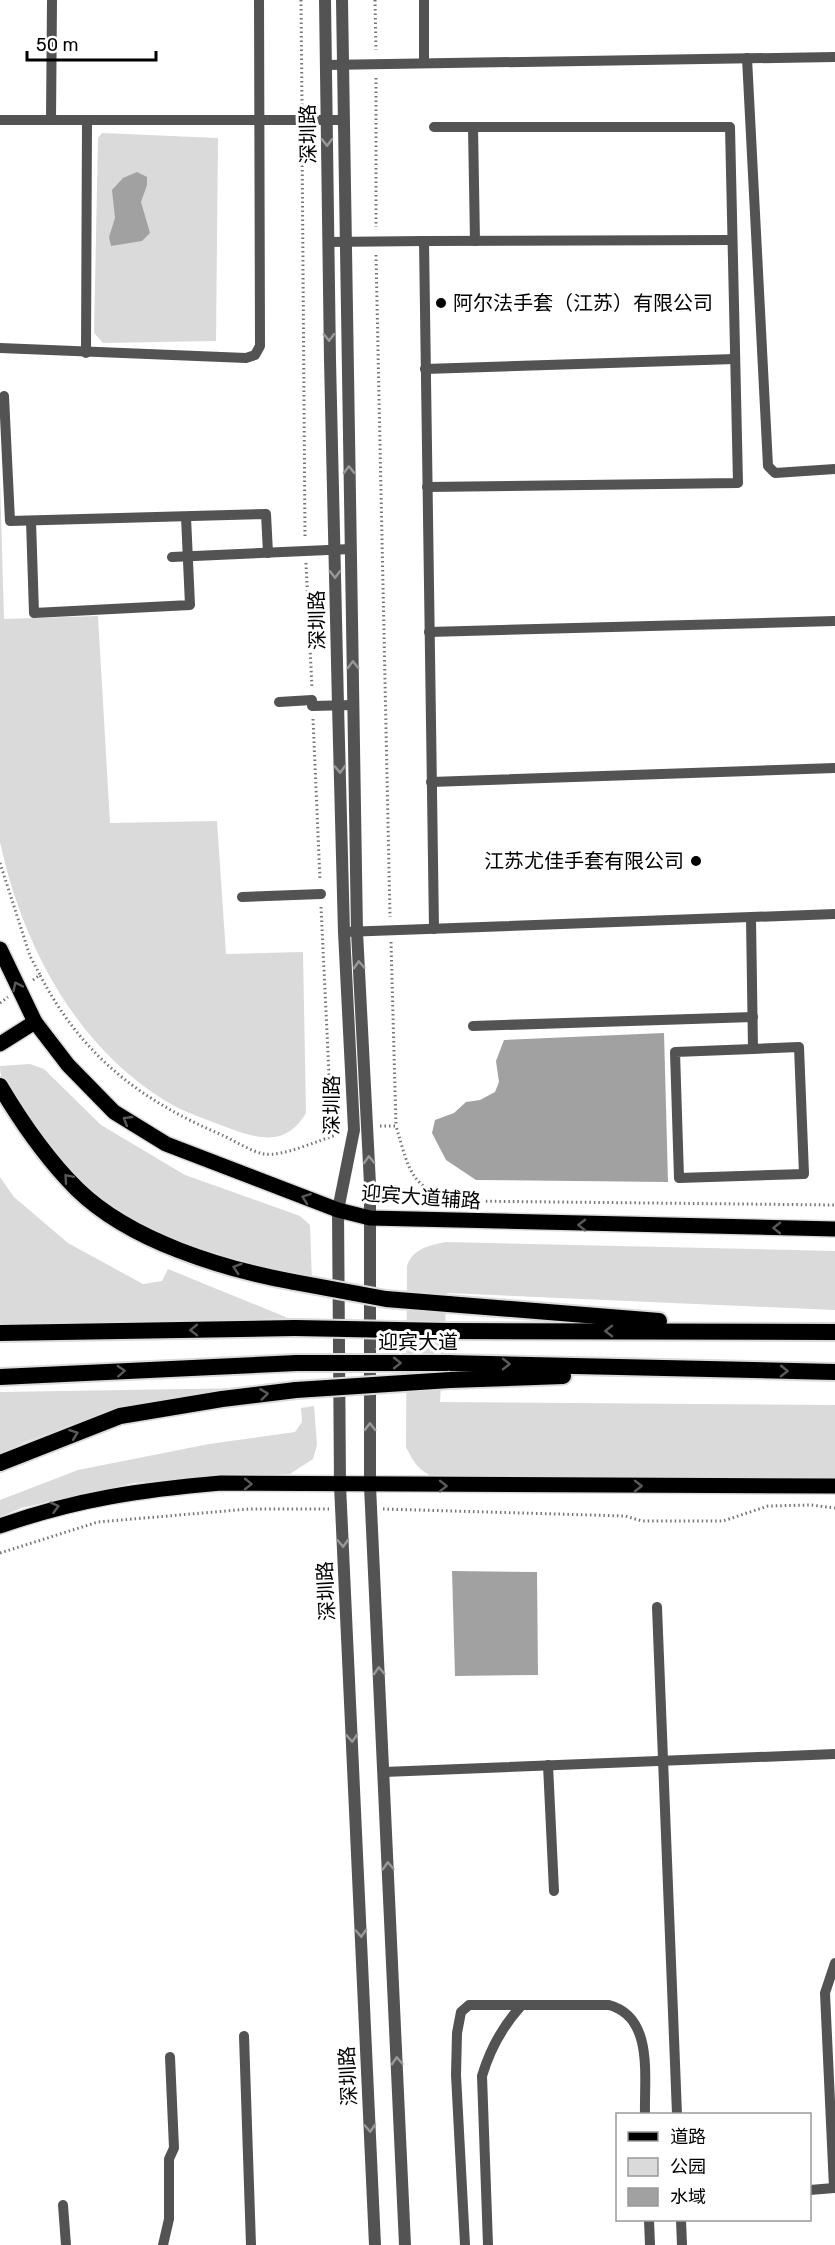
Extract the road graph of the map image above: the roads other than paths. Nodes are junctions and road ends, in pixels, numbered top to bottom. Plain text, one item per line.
1 (52, 0) edge
2 (258, 0) edge
3 (325, 0) edge
4 (342, 0) edge
5 (424, 0) edge
6 (835, 57) edge
7 (747, 58) junction
8 (424, 63) junction
9 (326, 65) junction
10 (343, 65) junction
11 (0, 120) edge
12 (51, 120) junction
13 (87, 120) junction
14 (258, 120) junction
15 (327, 120) junction
16 (344, 120) junction
17 (434, 127) dead end
18 (473, 127) junction
19 (732, 240) junction
20 (424, 241) junction
21 (475, 241) junction
22 (328, 242) junction
23 (346, 242) junction
24 (0, 348) edge
25 (86, 353) junction
26 (735, 359) junction
27 (425, 369) junction
28 (4, 396) dead end
29 (835, 469) edge
30 (427, 487) junction
31 (186, 517) junction
32 (31, 521) junction
33 (335, 549) junction
34 (351, 549) junction
35 (268, 553) junction
36 (188, 556) junction
37 (172, 557) dead end
38 (835, 621) edge
39 (429, 632) junction
40 (279, 702) dead end
41 (339, 705) junction
42 (353, 705) junction
43 (835, 768) edge
44 (431, 782) junction
45 (321, 894) road end
46 (242, 897) dead end
47 (835, 914) edge
48 (751, 918) junction
49 (434, 929) junction
50 (351, 932) junction
51 (0, 949) edge
52 (753, 1017) junction
53 (35, 1022) junction
54 (473, 1026) dead end
55 (0, 1044) edge
56 (753, 1049) junction
57 (0, 1086) edge
58 (338, 1210) junction
59 (370, 1218) junction
60 (835, 1229) edge
61 (777, 1330) junction
62 (835, 1332) edge
63 (0, 1333) edge
64 (448, 1371) junction
65 (835, 1372) edge
66 (0, 1377) edge
67 (0, 1463) edge
68 (340, 1485) junction
69 (370, 1486) junction
70 (835, 1486) edge
71 (0, 1526) edge
72 (657, 1607) dead end
73 (835, 1754) edge
74 (663, 1760) junction
75 (548, 1765) junction
76 (384, 1772) junction
77 (554, 1891) dead end
78 (835, 1963) edge
79 (521, 2006) junction
80 (244, 2036) dead end
81 (170, 2057) dead end
82 (645, 2113) edge
83 (677, 2113) edge
84 (811, 2190) edge
85 (63, 2205) dead end
86 (649, 2221) edge
87 (681, 2221) edge
88 (66, 2245) edge
89 (163, 2245) edge
90 (251, 2245) edge
91 (375, 2245) edge
92 (405, 2245) edge
93 (465, 2245) edge
94 (488, 2245) edge
95 (650, 2245) edge
96 (682, 2245) edge

1 - 12 lane
2 - 14 lane
3 - 9 street, 深圳路
4 - 10 street, 深圳路
5 - 8 lane
6 - 7 lane
7 - 8 lane
7 - 29 lane
8 - 10 lane
9 - 10 lane
9 - 15 street, 深圳路
10 - 16 street, 深圳路
11 - 12 lane
12 - 13 lane
13 - 14 lane
13 - 25 lane
14 - 15 lane
14 - 25 lane
15 - 16 lane
15 -> 22 street, 深圳路
16 - 23 street, 深圳路
17 - 18 lane
18 - 19 lane
18 - 21 lane
19 - 21 lane
19 - 26 lane
20 - 21 lane
20 - 23 lane
20 - 27 lane
22 - 23 lane
22 -> 33 street, 深圳路
34 -> 23 street, 深圳路
24 - 25 lane
26 - 27 lane
26 - 30 lane
27 - 30 lane
28 - 32 lane
30 - 39 lane
31 - 32 lane
31 - 35 lane
31 - 36 lane
32 - 36 lane
33 - 34 lane
33 - 35 lane
33 -> 41 street, 深圳路
42 -> 34 street, 深圳路
35 - 36 lane
36 - 37 lane
38 - 39 lane
39 - 44 lane
40 - 41 lane
41 - 42 lane
41 -> 50 street, 深圳路
42 - 50 street, 深圳路
43 - 44 lane
44 - 49 lane
45 - 46 lane
47 - 48 lane
48 - 49 lane
48 - 52 lane
49 - 50 lane
50 - 58 street, 深圳路
59 -> 50 street, 深圳路
53 -> 51 main road, 迎宾大道辅路
52 - 54 lane
52 - 56 lane
53 - 55 main road
58 -> 53 main road, 迎宾大道辅路
56 - 56 lane
61 -> 57 highway, bridge
58 - 59 main road, 迎宾大道辅路
58 - 68 street, 深圳路
60 -> 59 main road, 迎宾大道辅路
69 -> 59 street, 深圳路
61 - 62 highway, 迎宾大道
61 -> 63 highway, 迎宾大道, bridge
64 -> 65 highway, 迎宾大道
66 -> 64 highway, 迎宾大道, bridge
67 -> 64 highway, bridge
68 - 69 main road
71 -> 68 main road
68 -> 91 street, 深圳路
69 -> 70 main road
76 -> 69 street, 深圳路
72 - 74 lane
73 - 74 lane
74 - 75 lane
74 - 83 lane
75 - 76 lane
75 - 77 lane
92 -> 76 street, 深圳路
78 - 84 lane
79 - 82 lane
79 - 93 lane
79 - 94 lane
80 - 90 lane
81 - 89 lane
85 - 88 lane
86 - 95 lane
87 - 96 lane

